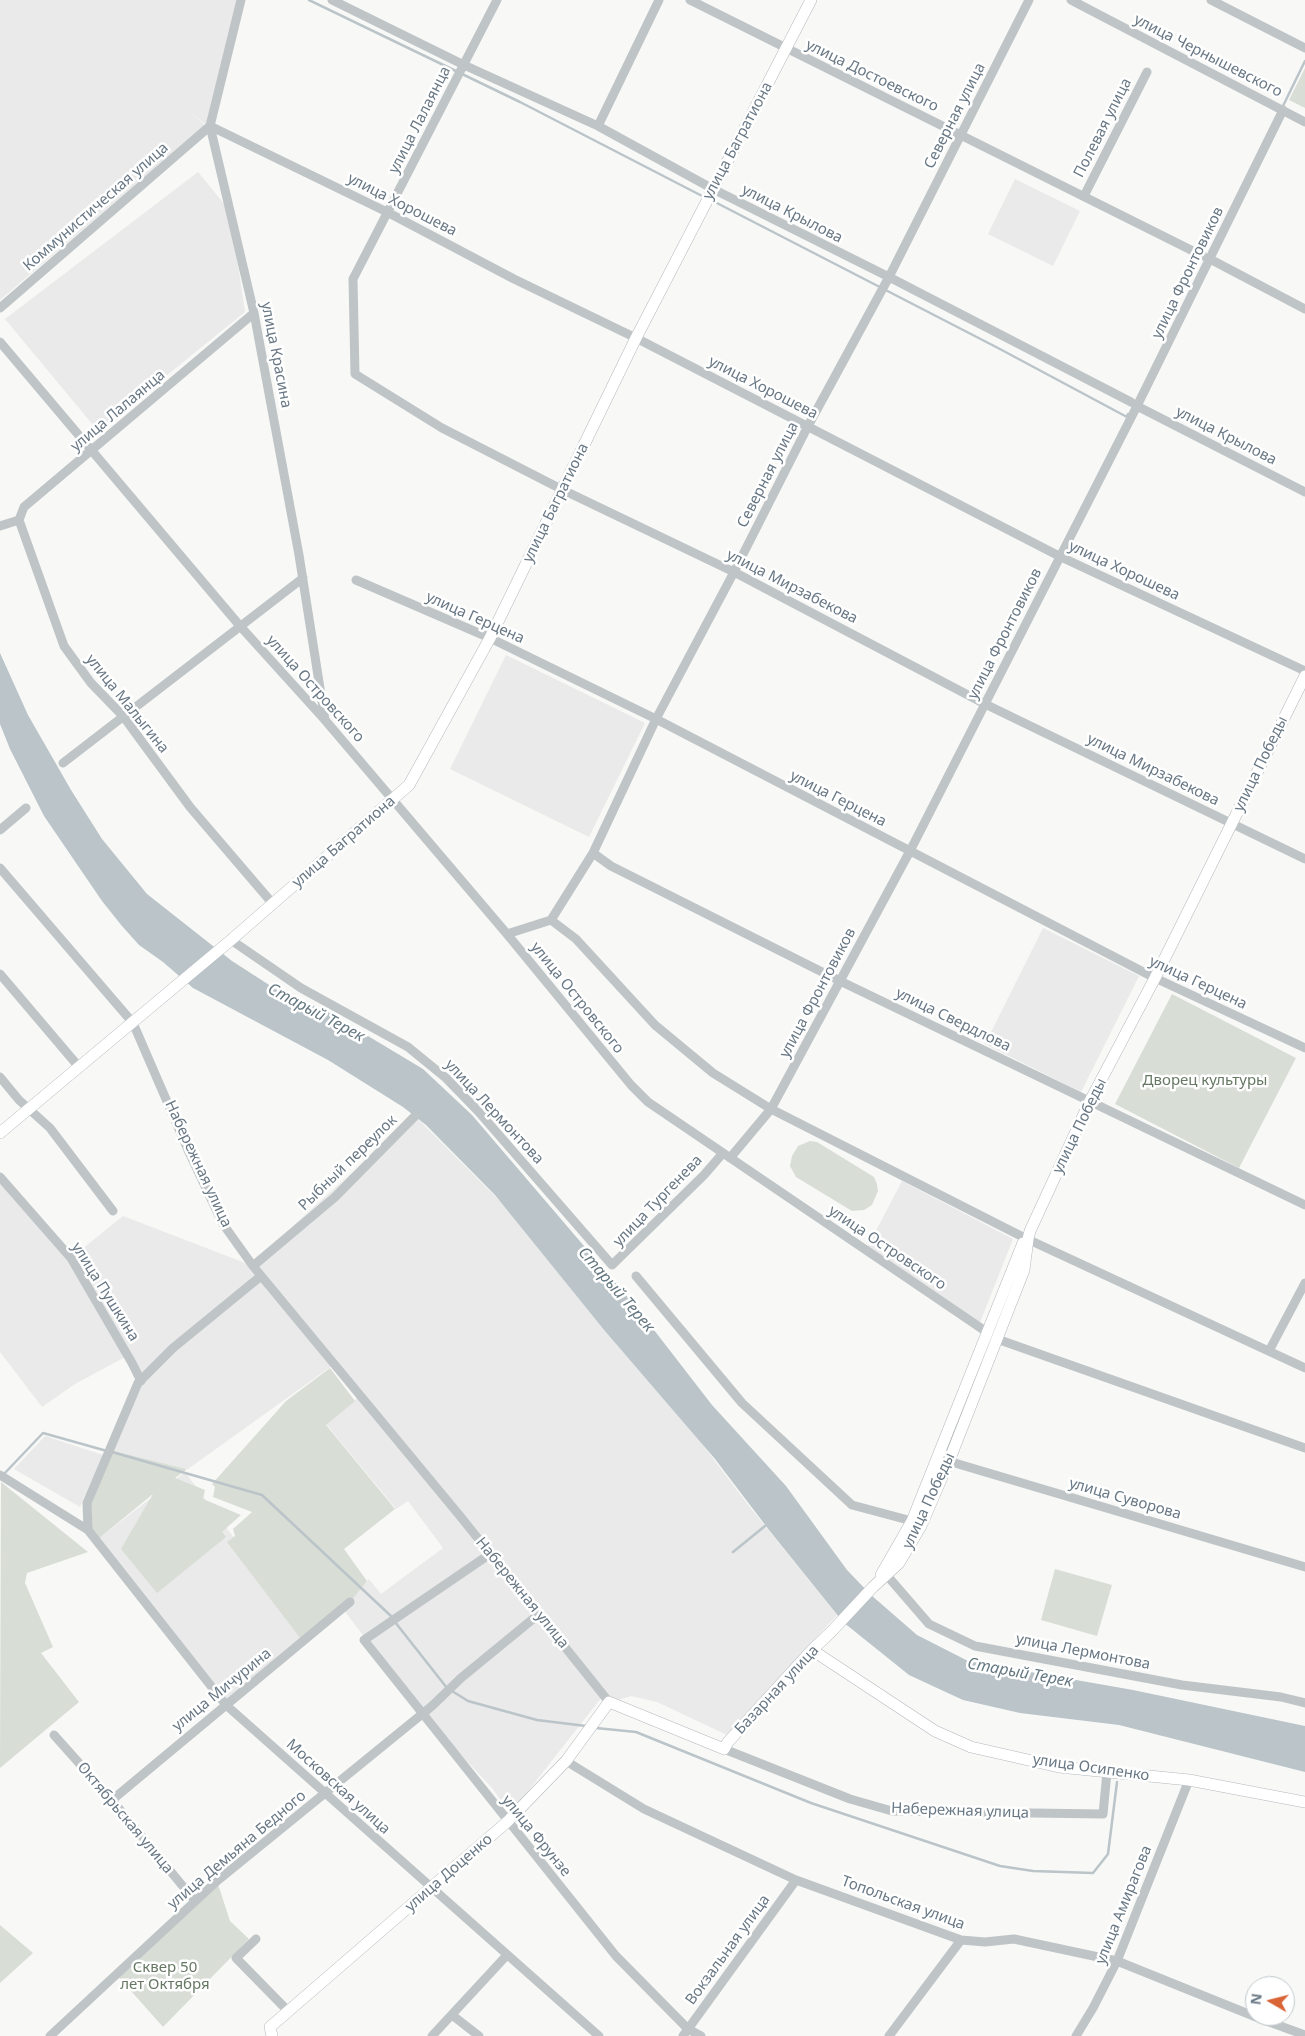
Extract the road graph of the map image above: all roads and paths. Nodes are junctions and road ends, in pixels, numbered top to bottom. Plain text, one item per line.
1 (241, 0) edge
2 (332, 0) edge
3 (497, 0) edge
4 (659, 0) edge
5 (690, 0) edge
6 (811, 0) edge
7 (1030, 0) edge
8 (1071, 0) edge
9 (1211, 0) edge
10 (1305, 48) edge
11 (787, 50) junction
12 (464, 65) junction
13 (1147, 72) dead end
14 (1283, 110) junction
15 (1305, 122) edge
16 (210, 126) junction
17 (598, 126) junction
18 (962, 134) junction
19 (712, 189) junction
20 (1084, 196) junction
21 (387, 212) junction
22 (1207, 258) junction
23 (889, 277) junction
24 (352, 279) joint
25 (0, 308) edge
26 (1305, 309) edge
27 (254, 312) junction
28 (636, 338) junction
29 (0, 342) edge
30 (1134, 404) junction
31 (808, 426) junction
32 (91, 452) junction
33 (563, 490) junction
34 (1305, 492) edge
35 (19, 520) junction
36 (0, 526) edge
37 (1061, 557) junction
38 (734, 572) junction
39 (303, 578) junction
40 (356, 580) dead end
41 (240, 626) junction
42 (490, 638) junction
43 (1305, 672) edge
44 (1305, 676) edge
45 (984, 704) junction
46 (123, 716) junction
47 (656, 719) junction
48 (325, 720) junction
49 (63, 762) dead end
50 (392, 800) junction
51 (26, 808) dead end
52 (1231, 824) junction
53 (0, 830) edge
54 (910, 851) junction
55 (593, 853) junction
56 (1305, 859) edge
57 (0, 868) edge
58 (273, 904) junction
59 (551, 920) junction
60 (507, 934) junction
61 (228, 943) junction
62 (0, 974) edge
63 (1154, 978) junction
64 (840, 981) junction
65 (133, 1023) junction
66 (1305, 1048) edge
67 (79, 1067) junction
68 (0, 1077) edge
69 (1090, 1101) junction
70 (29, 1109) junction
71 (771, 1109) junction
72 (415, 1116) dead end
73 (0, 1133) edge
74 (726, 1156) junction
75 (0, 1177) edge
76 (1305, 1205) edge
77 (113, 1211) dead end
78 (1026, 1238) junction
79 (253, 1266) junction
80 (612, 1266) joint
81 (261, 1276) junction
82 (636, 1276) dead end
83 (1305, 1283) edge
84 (992, 1336) junction
85 (1269, 1351) junction
86 (1305, 1368) edge
87 (140, 1381) junction
88 (1305, 1448) edge
89 (943, 1460) junction
90 (0, 1475) edge
91 (912, 1521) junction
92 (88, 1530) junction
93 (490, 1554) junction
94 (1305, 1567) edge
95 (885, 1573) junction
96 (873, 1587) joint
97 (350, 1602) dead end
98 (539, 1614) junction
99 (812, 1650) junction
100 (609, 1702) junction
101 (1305, 1704) edge
102 (226, 1705) junction
103 (423, 1714) junction
104 (54, 1735) dead end
105 (724, 1750) junction
106 (566, 1761) junction
107 (1107, 1772) junction
108 (1189, 1780) junction
109 (326, 1795) junction
110 (112, 1800) junction
111 (1305, 1802) edge
112 (507, 1822) junction
113 (796, 1880) junction
114 (432, 1888) junction
115 (195, 1901) junction
116 (256, 1939) dead end
117 (961, 1940) junction
118 (507, 1955) junction
119 (1117, 1960) junction
120 (288, 2011) junction
121 (452, 2015) junction
122 (271, 2032) edge
123 (685, 2033) edge
124 (1305, 2034) edge
125 (50, 2036) edge
126 (432, 2036) edge
127 (479, 2036) edge
128 (599, 2036) edge
129 (701, 2036) edge
130 (889, 2036) edge
131 (1076, 2036) edge

1 - 16 street, улица Красина
2 - 12 street, улица Крылова
3 - 12 street, улица Лалаянца
4 - 17 street
5 - 11 street, улица Достоевского
6 - 11 main road, улица Багратиона
7 - 18 street, Северная улица
8 - 14 street, улица Чернышевского
9 - 10 street
11 - 18 street, улица Достоевского
11 - 19 main road, улица Багратиона
12 - 17 street, улица Крылова
12 - 21 street, улица Лалаянца
13 - 20 street, Полевая улица
14 - 15 street, улица Чернышевского
14 - 22 street, улица Фронтовиков
16 - 21 street, улица Хорошева
16 - 25 street, Коммунистическая улица
16 - 27 street, улица Красина
17 - 19 street, улица Крылова
18 - 20 street, улица Достоевского
18 - 23 street, Северная улица
19 - 23 street, улица Крылова
19 - 28 main road, улица Багратиона
20 - 22 street, улица Достоевского
21 - 24 street, улица Лалаянца
21 - 28 street, улица Хорошева
22 - 26 street, улица Достоевского
22 - 30 street, улица Фронтовиков
23 - 30 street, улица Крылова
23 - 31 street, Северная улица
24 - 33 street, улица Мирзабекова
27 - 32 street, улица Лалаянца
27 - 39 street, улица Красина
28 - 31 street, улица Хорошева
28 - 33 main road, улица Багратиона
29 - 32 street, улица Островского
30 - 34 street, улица Крылова
30 - 37 street, улица Фронтовиков
31 - 37 street, улица Хорошева
31 - 38 street, Северная улица
32 - 35 street, улица Лалаянца
32 - 41 street, улица Островского
33 - 38 street, улица Мирзабекова
33 - 42 main road, улица Багратиона
35 - 36 street
35 - 46 street, улица Малыгина
37 - 43 street, улица Хорошева
37 - 45 street, улица Фронтовиков
38 - 45 street, улица Мирзабекова
38 - 47 street, Северная улица
39 - 41 street
39 - 48 street, улица Красина
40 - 42 street, улица Герцена
41 - 46 street
41 - 48 street, улица Островского
42 - 47 street, улица Герцена
42 - 50 main road, улица Багратиона
43 - 52 main road, улица Победы
44 - 52 main road, улица Победы
45 - 52 street, улица Мирзабекова
45 - 54 street, улица Фронтовиков
46 - 49 street
46 - 58 street, улица Малыгина
47 - 54 street, улица Герцена
47 - 55 street, Северная улица
48 - 50 street, улица Островского
50 - 58 main road, улица Багратиона
50 - 60 street, улица Островского
51 - 53 street
52 - 56 street, улица Мирзабекова
52 - 63 main road, улица Победы
54 - 63 street, улица Герцена
54 - 64 street, улица Фронтовиков
55 - 59 street, Северная улица
55 - 64 street, улица Свердлова
57 - 65 street, Набережная улица
58 - 61 main road, улица Багратиона
59 - 60 street
59 - 71 street, улица Островского
60 - 74 street, улица Островского
61 - 65 main road, улица Багратиона
61 - 80 street, улица Лермонтова
62 - 67 street
63 - 66 street, улица Герцена
63 - 69 main road, улица Победы
64 - 69 street, улица Свердлова
64 - 71 street, улица Фронтовиков
65 - 67 main road
65 - 79 street, Набережная улица
67 - 70 main road
68 - 70 street
69 - 76 street, улица Свердлова
69 - 78 main road, улица Победы
70 - 73 main road
70 - 77 street
71 - 74 street, улица Фронтовиков
71 - 78 street, улица Островского
72 - 79 street, Рыбный переулок
74 - 80 street, улица Тургенева
74 - 84 street, улица Островского
75 - 87 street, улица Пушкина
78 - 84 main road, улица Победы
78 - 85 street, улица Островского
79 - 81 street, Набережная улица
81 - 87 street
81 - 93 street, Набережная улица
82 - 91 street
83 - 85 street
84 - 88 street, улица Островского
84 - 89 main road, улица Победы
85 - 86 street, улица Островского
87 - 92 street
89 - 91 main road, улица Победы
89 - 94 street, улица Суворова
89 - 95 main road, улица Победы
90 - 92 street, Московская улица
91 - 95 main road, улица Победы
92 - 102 street, Московская улица
93 - 98 street, Набережная улица
93 - 103 street, улица Фрунзе
95 - 96 main road, улица Победы
95 - 101 street, улица Лермонтова
96 - 99 main road, Базарная улица
97 - 102 street, улица Мичурина
98 - 100 street, Набережная улица
98 - 103 street, улица Демьяна Бедного
99 - 105 main road, Базарная улица
99 - 107 main road, улица Осипенко
100 - 105 main road, Набережная улица
100 - 106 main road, улица Доценко
102 - 109 street, Московская улица
102 - 110 street, улица Мичурина
103 - 109 street, улица Демьяна Бедного
103 - 112 street, улица Фрунзе
104 - 110 street, Октябрьская улица
105 - 107 street, Набережная улица
106 - 112 main road, улица Доценко
106 - 113 street, Топольская улица
107 - 108 main road, улица Осипенко
108 - 111 main road
108 - 119 street, улица Амирагова
109 - 114 street, Московская улица
109 - 115 street, улица Демьяна Бедного
110 - 115 street, Октябрьская улица
112 - 114 main road, улица Доценко
112 - 123 street, улица Фрунзе
113 - 117 street, Топольская улица
113 - 123 street, Вокзальная улица
114 - 118 street, Московская улица
114 - 120 main road, улица Доценко
115 - 125 street, улица Демьяна Бедного
116 - 120 street
117 - 119 street, Топольская улица
117 - 130 street
118 - 121 street
118 - 128 street, Московская улица
119 - 124 street, Топольская улица
119 - 131 street, улица Амирагова
120 - 122 main road, улица Доценко
121 - 126 street
121 - 127 street
123 - 129 street, улица Фрунзе

